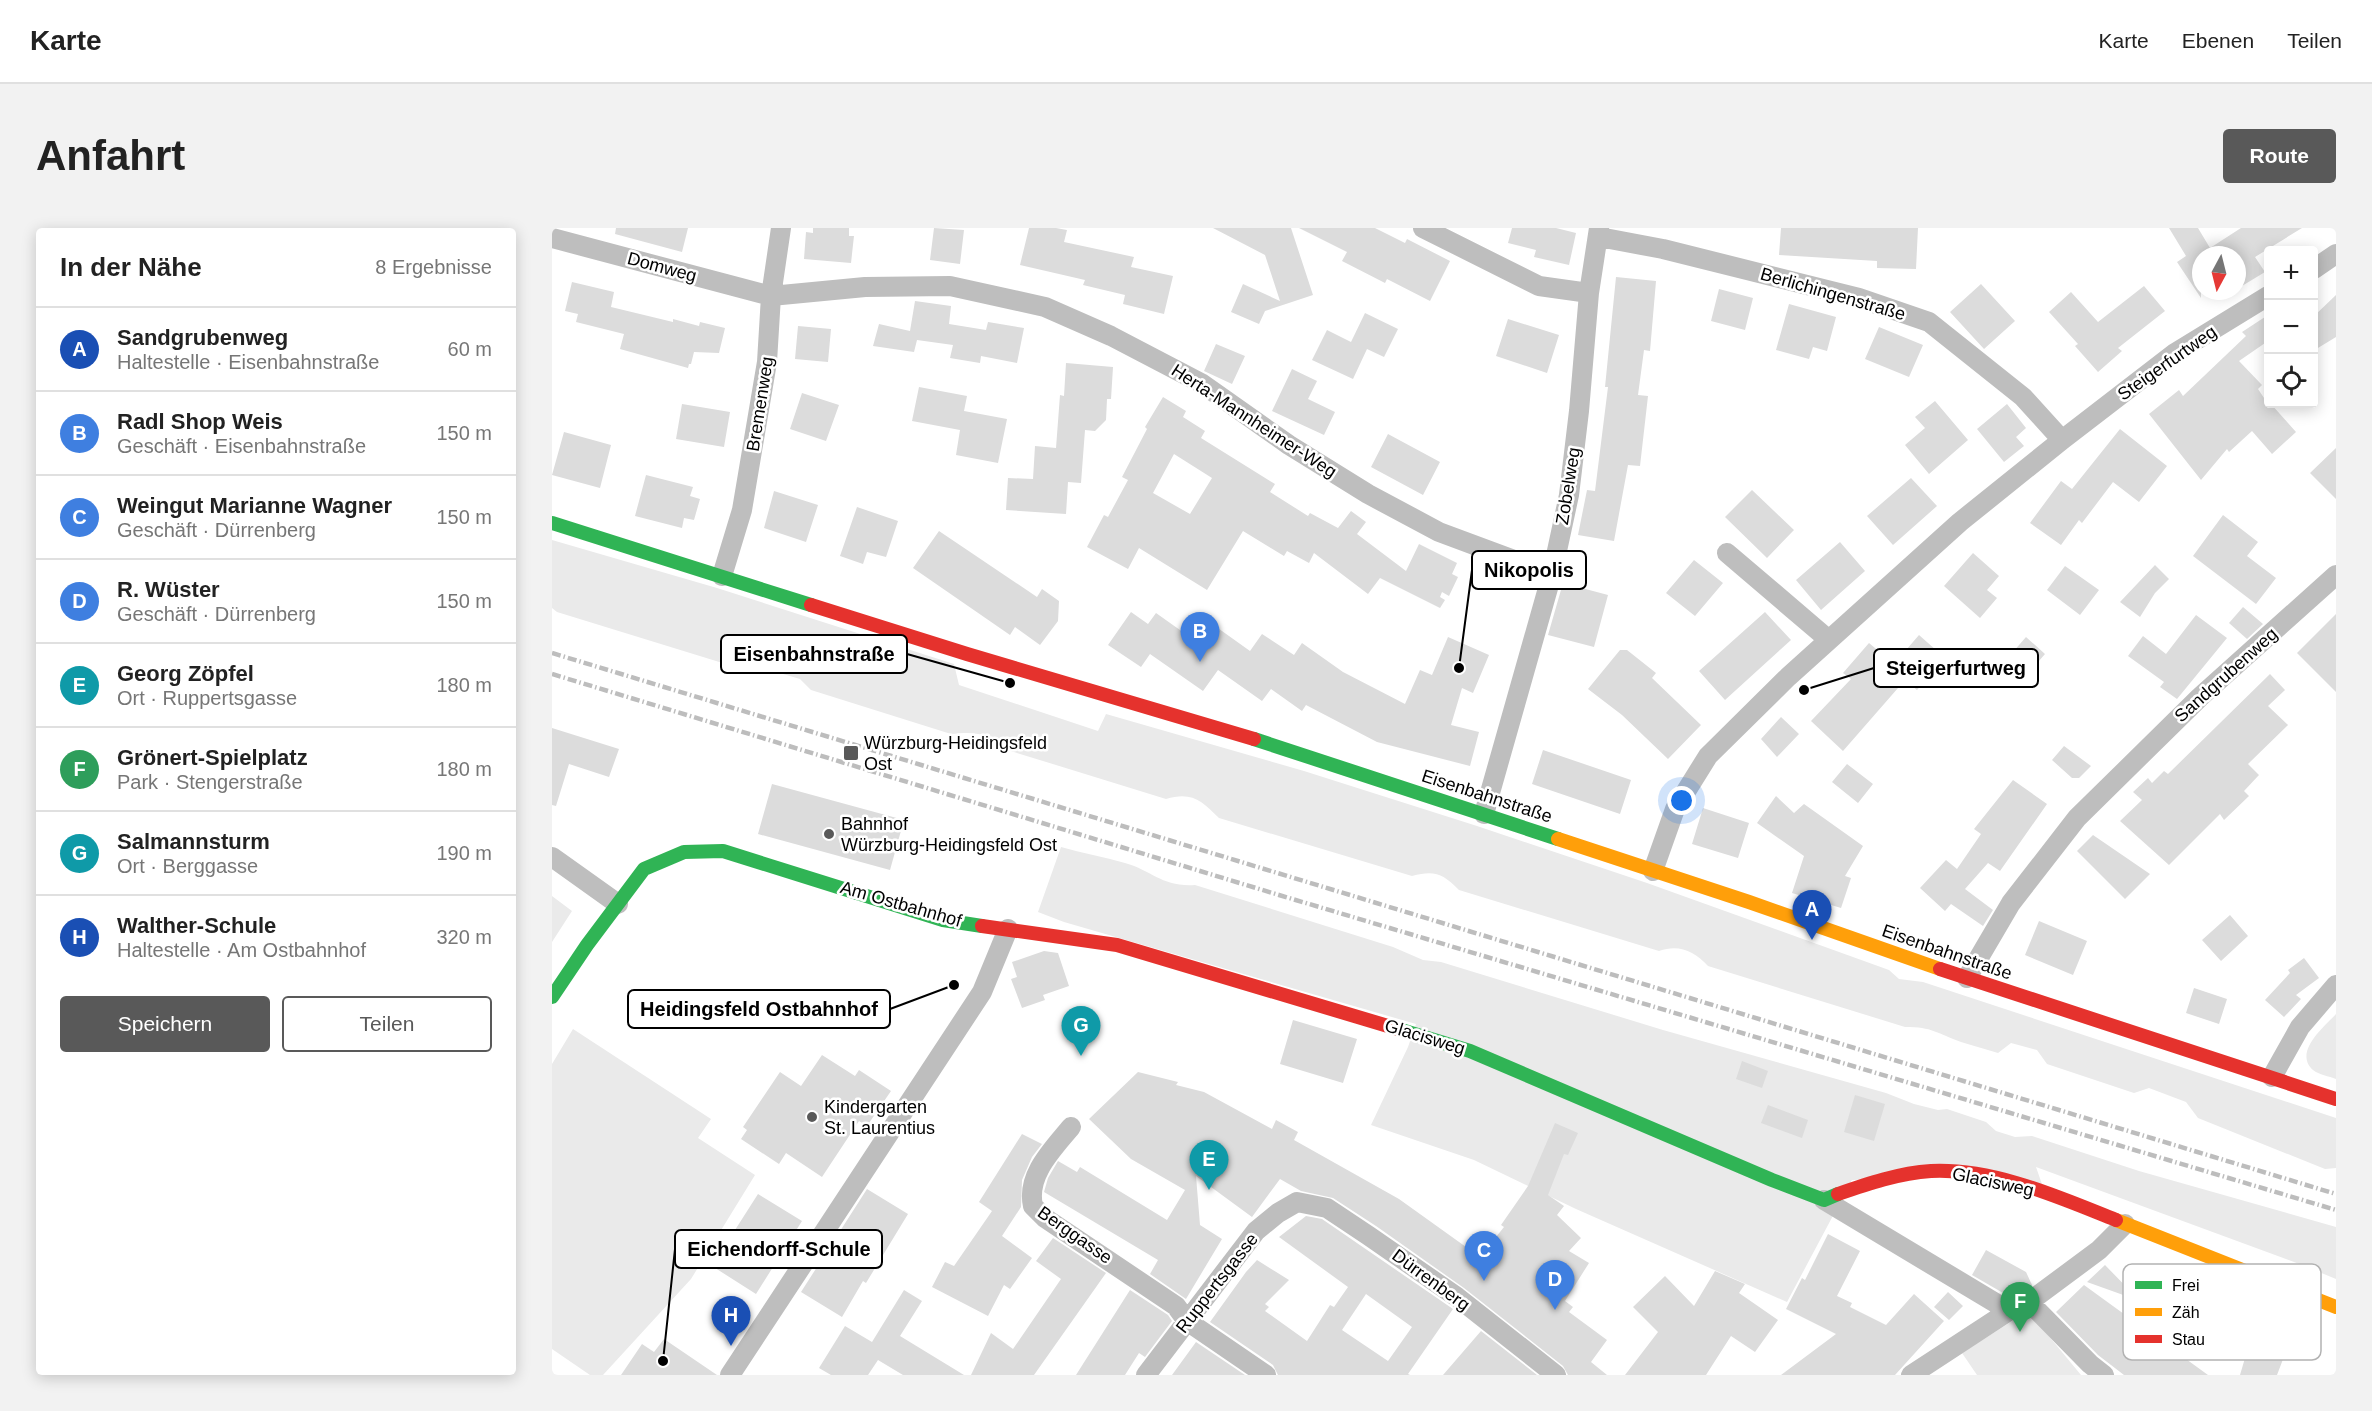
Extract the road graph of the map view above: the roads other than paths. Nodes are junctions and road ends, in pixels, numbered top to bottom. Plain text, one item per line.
1 (781, 228) edge
2 (1423, 228) edge
3 (1599, 233) edge
4 (552, 238) edge
5 (2336, 254) edge
6 (2318, 266) edge
7 (1589, 293) junction
8 (771, 296) junction
9 (2264, 298) edge
10 (2061, 440) junction
11 (552, 523) edge
12 (1727, 553) dead end
13 (1552, 574) junction
14 (2336, 575) edge
15 (722, 576) junction
16 (1829, 640) junction
17 (1484, 814) junction
18 (552, 856) edge
19 (1653, 871) junction
20 (618, 904) junction
21 (1008, 929) junction
22 (1967, 978) junction
23 (2336, 985) edge
24 (552, 997) edge
25 (2272, 1077) junction
26 (2336, 1099) edge
27 (1071, 1127) dead end
28 (1824, 1200) junction
29 (1297, 1202) joint
30 (2125, 1224) junction
31 (2227, 1264) edge
32 (2321, 1301) edge
33 (2029, 1302) junction
34 (2336, 1307) edge
35 (2009, 1311) junction
36 (1187, 1321) junction
37 (1551, 1374) edge
38 (730, 1375) edge
39 (1146, 1375) edge
40 (1266, 1375) edge
41 (1911, 1375) edge
42 (2104, 1375) edge

1 - 8 street, Bremenweg
2 - 7 street
3 - 7 street, Zobelweg
3 - 10 street, Berlichingenstraße
4 - 8 street, Domweg
5 - 6 street
7 - 13 street, Zobelweg
8 - 13 street, Herta-Mannheimer-Weg
8 - 15 street, Bremenweg
9 - 10 street, Steigerfurtweg
10 - 16 street, Steigerfurtweg
11 - 15 street, Eisenbahnstraße
12 - 16 street
13 - 17 street, Zobelweg
14 - 22 street, Sandgrubenweg
15 - 17 street, Eisenbahnstraße
16 - 19 street, Steigerfurtweg
17 - 19 street, Eisenbahnstraße
18 - 20 street
19 - 22 street, Eisenbahnstraße
20 - 21 street, Am Ostbahnhof
20 - 24 street, Am Ostbahnhof
21 - 28 street, Glacisweg
21 - 38 street
22 - 25 street, Eisenbahnstraße
23 - 25 street
25 - 26 street, Eisenbahnstraße
27 - 36 street, Berggasse
28 - 30 street, Glacisweg
28 - 35 street, Glacisweg
29 - 36 street, Ruppertsgasse
29 - 37 street, Dürrenberg
30 - 31 street, Glacisweg
30 - 33 street
32 - 34 street, Glacisweg
33 - 35 street
33 - 42 street
35 - 41 street
36 - 39 street, Ruppertsgasse
36 - 40 street, Berggasse

